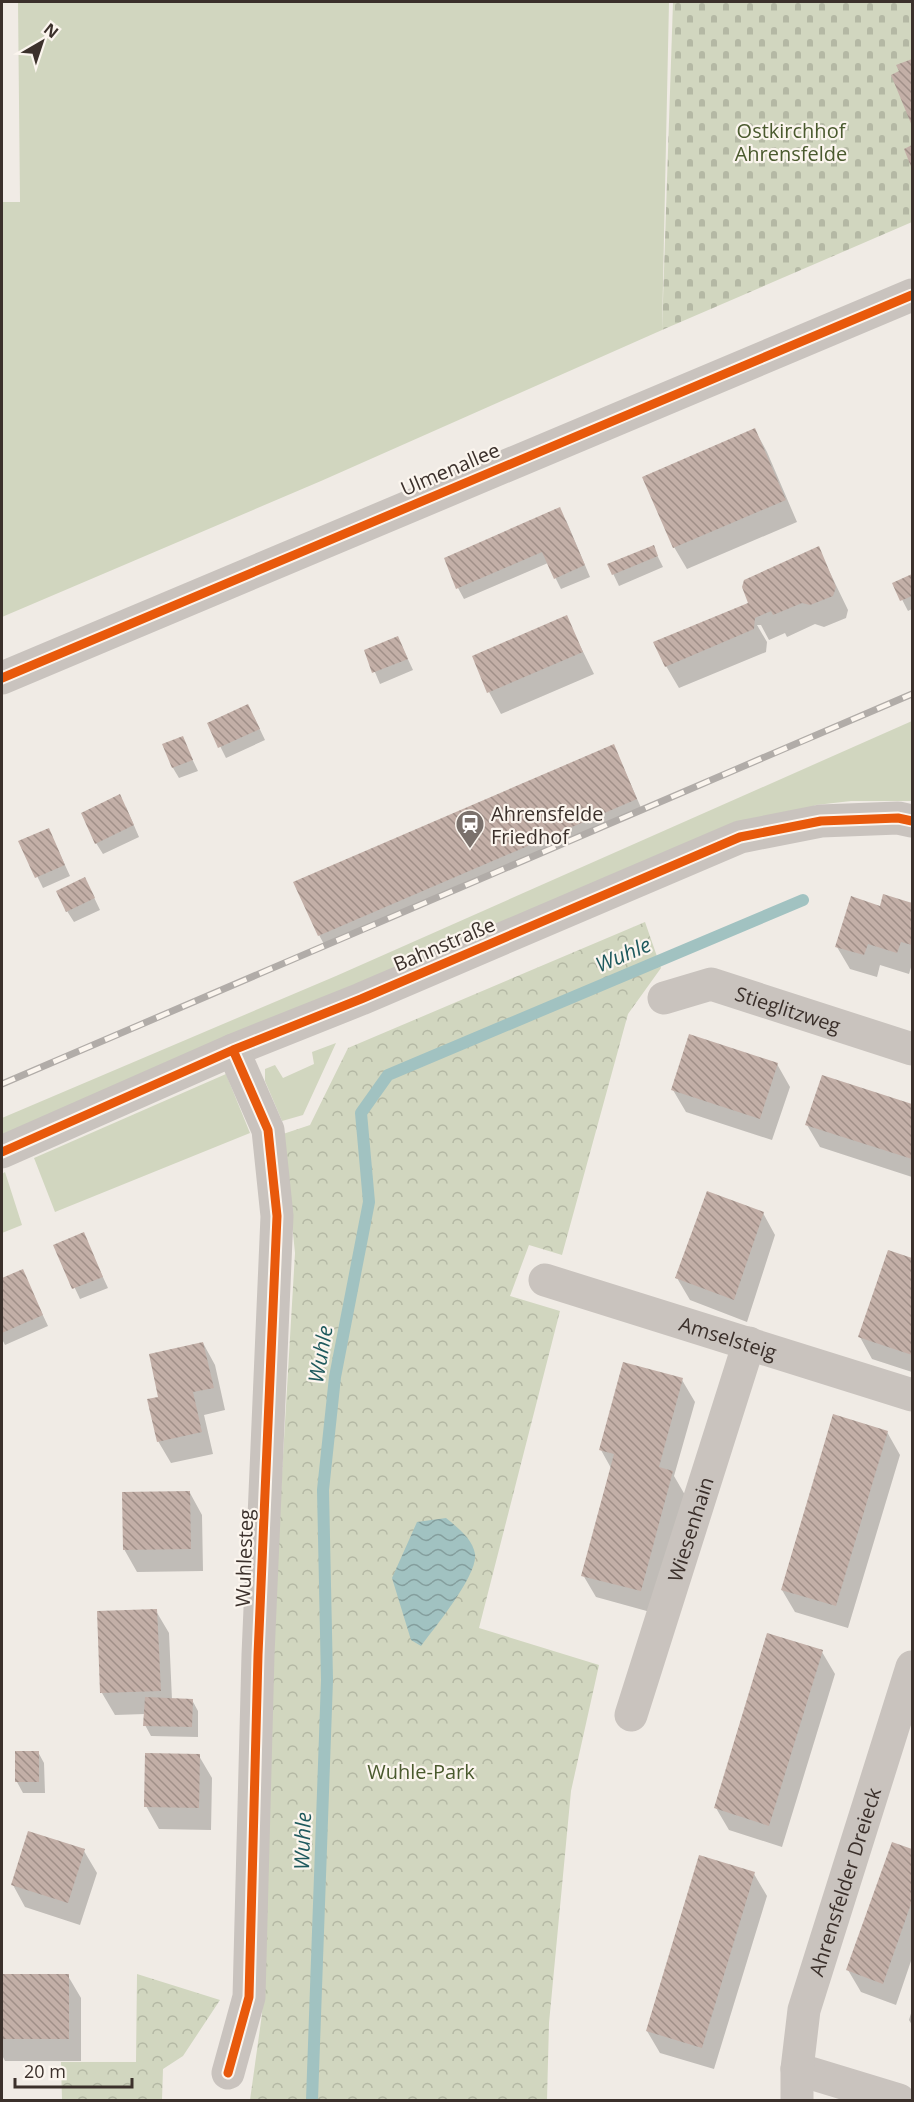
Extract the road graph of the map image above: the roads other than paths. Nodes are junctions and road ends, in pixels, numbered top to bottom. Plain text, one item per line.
1 (912, 295) edge
2 (2, 678) edge
3 (912, 820) edge
4 (664, 998) dead end
5 (912, 1049) edge
6 (233, 1050) junction
7 (2, 1152) edge
8 (545, 1280) dead end
9 (750, 1343) junction
10 (912, 1395) edge
11 (912, 1667) edge
12 (631, 1715) dead end
13 (901, 1741) edge
14 (228, 2073) dead end
15 (797, 2085) edge
16 (899, 2100) edge

1 - 2 street, Ulmenallee
3 - 6 street, Bahnstraße
4 - 5 street, Stieglitzweg
6 - 7 street, Bahnstraße
6 - 14 street, Wuhlesteg
8 - 9 street, Amselsteig
9 - 10 street, Amselsteig
9 - 12 street, Wiesenhain
11 - 13 street, Ahrensfelder Dreieck
13 - 15 street, Ahrensfelder Dreieck
15 - 16 street

